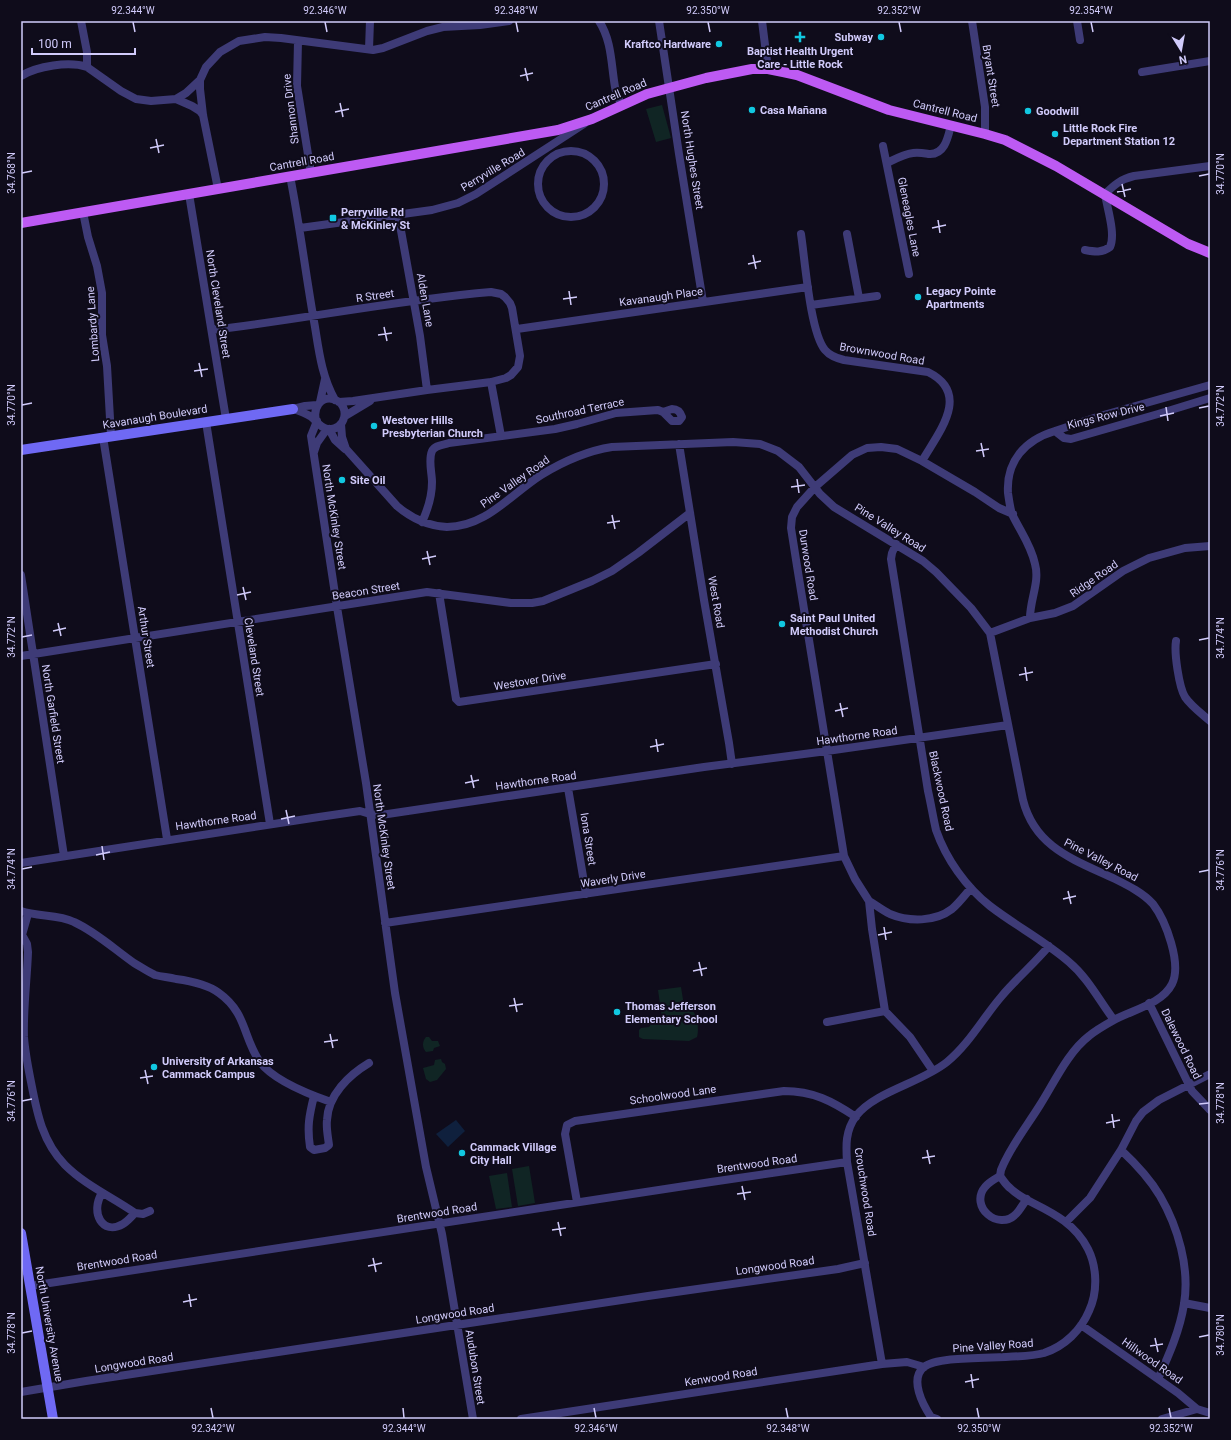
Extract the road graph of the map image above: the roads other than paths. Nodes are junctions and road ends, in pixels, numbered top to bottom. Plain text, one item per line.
1 (81, 21) edge
2 (370, 21) edge
3 (509, 21) edge
4 (599, 21) edge
5 (659, 21) edge
6 (762, 21) edge
7 (972, 21) edge
8 (1077, 21) edge
9 (1080, 40) dead end
10 (298, 41) junction
11 (369, 49) junction
12 (1210, 61) edge
13 (87, 67) junction
14 (768, 69) junction
15 (1142, 72) dead end
16 (21, 76) edge
17 (200, 80) junction
18 (668, 88) junction
19 (176, 99) junction
20 (621, 105) junction
21 (203, 115) junction
22 (592, 119) junction
23 (951, 125) junction
24 (985, 134) junction
25 (559, 140) junction
26 (883, 146) dead end
27 (565, 152) junction
28 (887, 163) junction
29 (1210, 166) edge
30 (311, 173) junction
31 (290, 176) junction
32 (218, 189) junction
33 (189, 194) junction
34 (1105, 194) junction
35 (83, 212) junction
36 (398, 214) junction
37 (21, 223) edge
38 (300, 228) junction
39 (801, 234) dead end
40 (847, 234) dead end
41 (1085, 250) dead end
42 (1210, 253) edge
43 (909, 274) dead end
44 (808, 287) junction
45 (877, 296) dead end
46 (859, 298) junction
47 (414, 300) junction
48 (703, 302) junction
49 (811, 305) junction
50 (313, 316) junction
51 (212, 330) junction
52 (517, 330) junction
53 (324, 379) junction
54 (491, 382) junction
55 (1210, 385) edge
56 (427, 390) junction
57 (374, 398) junction
58 (1210, 398) edge
59 (337, 401) junction
60 (319, 404) junction
61 (293, 409) junction
62 (663, 412) dead end
63 (226, 418) junction
64 (343, 420) junction
65 (316, 421) junction
66 (206, 422) junction
67 (328, 429) junction
68 (1055, 431) junction
69 (501, 436) junction
70 (107, 437) junction
71 (679, 444) junction
72 (346, 449) junction
73 (21, 450) edge
74 (314, 452) junction
75 (922, 461) junction
76 (815, 486) junction
77 (690, 513) junction
78 (1013, 514) junction
79 (422, 522) junction
80 (896, 544) junction
81 (1210, 546) edge
82 (21, 575) edge
83 (438, 593) junction
84 (337, 607) junction
85 (1030, 618) junction
86 (237, 623) junction
87 (990, 633) junction
88 (135, 639) junction
89 (1176, 641) dead end
90 (33, 654) junction
91 (21, 656) edge
92 (716, 664) junction
93 (1210, 721) edge
94 (1008, 725) junction
95 (920, 738) junction
96 (827, 751) junction
97 (732, 764) junction
98 (568, 788) junction
99 (370, 814) junction
100 (270, 824) junction
101 (166, 840) junction
102 (64, 856) junction
103 (844, 856) junction
104 (21, 863) edge
105 (971, 888) junction
106 (586, 894) junction
107 (869, 901) junction
108 (24, 913) edge
109 (385, 923) junction
110 (22, 934) edge
111 (1049, 946) junction
112 (1149, 1004) junction
113 (885, 1011) junction
114 (1114, 1020) junction
115 (827, 1022) dead end
116 (369, 1063) dead end
117 (933, 1071) junction
118 (1210, 1074) edge
119 (1188, 1084) junction
120 (314, 1096) junction
121 (331, 1102) junction
122 (1210, 1110) edge
123 (856, 1117) junction
124 (1121, 1150) junction
125 (847, 1162) junction
126 (1000, 1176) junction
127 (102, 1193) junction
128 (1027, 1199) junction
129 (577, 1202) junction
130 (150, 1211) dead end
131 (135, 1213) junction
132 (1066, 1222) junction
133 (440, 1223) junction
134 (21, 1233) edge
135 (865, 1263) junction
136 (27, 1285) edge
137 (1184, 1303) junction
138 (1210, 1308) edge
139 (458, 1325) junction
140 (1082, 1325) junction
141 (882, 1364) junction
142 (924, 1366) junction
143 (1158, 1379) junction
144 (48, 1388) junction
145 (21, 1392) edge
146 (1197, 1409) junction
147 (1210, 1413) edge
148 (932, 1418) edge
149 (53, 1419) edge
150 (473, 1419) edge
151 (521, 1419) edge
152 (1162, 1419) edge

1 - 13 street
2 - 11 street
3 - 11 street
4 - 20 street
5 - 18 street, North Hughes Street
6 - 14 street
7 - 24 street, Bryant Street
8 - 9 street
10 - 11 street
10 - 17 street
10 - 30 street, Shannon Drive
12 - 15 street
13 - 16 street
13 - 19 street
14 - 18 main road, Cantrell Road
14 - 23 main road, Cantrell Road
17 - 19 street
17 - 21 street
18 - 20 main road, Cantrell Road
18 - 48 street, North Hughes Street
19 - 21 street
20 - 22 main road, Cantrell Road
21 - 32 street
22 - 25 street, Perryville Road
22 - 30 main road, Cantrell Road
23 - 24 main road, Cantrell Road
23 - 28 street
24 - 34 main road, Cantrell Road
25 - 27 street
25 - 36 street, Perryville Road
26 - 28 street, Gleneagles Lane
27 - 27 street
28 - 43 street, Gleneagles Lane
29 - 34 street
30 - 31 main road, Cantrell Road
31 - 32 main road, Cantrell Road
31 - 38 street
32 - 33 main road, Cantrell Road
33 - 35 main road, Cantrell Road
33 - 51 street, North Cleveland Street
34 - 41 street
34 - 42 main road, Cantrell Road
35 - 37 main road, Cantrell Road
35 - 70 street, Lombardy Lane
36 - 38 street, Perryville Road
36 - 47 street, Alden Lane
38 - 50 street
39 - 44 street, Brownwood Road
40 - 46 street
44 - 48 street, Kavanaugh Place
44 - 49 street, Brownwood Road
45 - 46 street
46 - 49 street
47 - 50 street, R Street
47 - 52 street, R Street
47 - 56 street, Alden Lane
48 - 52 street, Kavanaugh Place
49 - 75 street, Brownwood Road
50 - 51 street, R Street
50 - 53 street
51 - 63 street, North Cleveland Street
52 - 54 street
53 - 59 street
53 - 60 street
54 - 56 street
54 - 69 street
55 - 68 street
56 - 57 street
57 - 59 street
57 - 64 street
58 - 68 street, Kings Row Drive
59 - 60 street
59 - 64 street
60 - 61 street
60 - 65 street
61 - 63 street, Kavanaugh Boulevard
61 - 65 street
62 - 69 street, Southroad Terrace
63 - 66 street, Kavanaugh Boulevard
64 - 67 street
64 - 72 street
65 - 67 street
65 - 74 street, North McKinley Street
66 - 70 street, Kavanaugh Boulevard
66 - 86 street, Cleveland Street
67 - 72 street, Pine Valley Road
67 - 74 street
68 - 78 street, Kings Row Drive
69 - 79 street, Southroad Terrace
70 - 73 street, Kavanaugh Boulevard
70 - 88 street, Arthur Street
71 - 76 street, Pine Valley Road
71 - 77 street, West Road
71 - 79 street, Pine Valley Road
72 - 79 street, Pine Valley Road
74 - 84 street, North McKinley Street
75 - 76 street, Durwood Road
75 - 78 street, Durwood Road
76 - 80 street, Pine Valley Road
76 - 96 street, Durwood Road
77 - 83 street, Beacon Street
77 - 92 street, West Road
78 - 85 street, Kings Row Drive
80 - 87 street, Pine Valley Road
80 - 95 street, Blackwood Road
81 - 85 street, Ridge Road
82 - 90 street, North Garfield Street
83 - 84 street, Beacon Street
83 - 92 street, Westover Drive
84 - 86 street, Beacon Street
84 - 99 street, North McKinley Street
85 - 87 street, Ridge Road
86 - 88 street, Beacon Street
86 - 100 street, Cleveland Street
87 - 94 street, Pine Valley Road
88 - 90 street, Beacon Street
88 - 101 street, Arthur Street
89 - 93 street
90 - 91 street, Beacon Street
90 - 102 street, North Garfield Street
92 - 97 street, West Road
94 - 95 street, Hawthorne Road
94 - 112 street, Pine Valley Road
95 - 96 street, Hawthorne Road
95 - 105 street, Blackwood Road
96 - 97 street, Hawthorne Road
96 - 103 street, Durwood Road
97 - 98 street, Hawthorne Road
98 - 99 street, Hawthorne Road
98 - 106 street, Iona Street
99 - 100 street, Hawthorne Road
99 - 109 street, North McKinley Street
100 - 101 street, Hawthorne Road
101 - 102 street, Hawthorne Road
102 - 104 street, Hawthorne Road
103 - 106 street, Waverly Drive
103 - 107 street, Durwood Road
105 - 107 street
105 - 111 street, Blackwood Road
106 - 109 street, Waverly Drive
107 - 113 street, Durwood Road
108 - 110 street
108 - 120 street
109 - 133 street, North McKinley Street
110 - 127 street
111 - 114 street, Blackwood Road
111 - 117 street, Crouchwood Road
112 - 114 street, Pine Valley Road
112 - 119 street, Dalewood Road
113 - 115 street
113 - 117 street
114 - 126 street, Pine Valley Road
116 - 121 street
117 - 123 street, Crouchwood Road
118 - 119 street
119 - 122 street, Dalewood Road
119 - 124 street
120 - 121 street
120 - 121 street
123 - 125 street, Crouchwood Road
123 - 129 street, Schoolwood Lane
124 - 132 street
124 - 137 street
125 - 129 street, Brentwood Road
125 - 135 street, Crouchwood Road
126 - 128 street, Pine Valley Road
126 - 128 street
127 - 131 street
127 - 131 street
128 - 132 street, Pine Valley Road
129 - 133 street, Brentwood Road
130 - 131 street
132 - 140 street, Pine Valley Road
133 - 136 street, Brentwood Road
133 - 139 street, Audubon Street
134 - 136 street, North University Avenue
135 - 139 street, Longwood Road
135 - 141 street, Crouchwood Road
136 - 144 street, North University Avenue
137 - 138 street
137 - 143 street
139 - 144 street, Longwood Road
139 - 150 street, Audubon Street
140 - 142 street, Pine Valley Road
140 - 143 street, Hillwood Road
141 - 142 street, Kenwood Road
141 - 151 street, Kenwood Road
142 - 148 street
143 - 146 street, Hillwood Road
144 - 145 street, Longwood Road
144 - 149 street, North University Avenue
146 - 147 street, Hillwood Road
146 - 152 street

